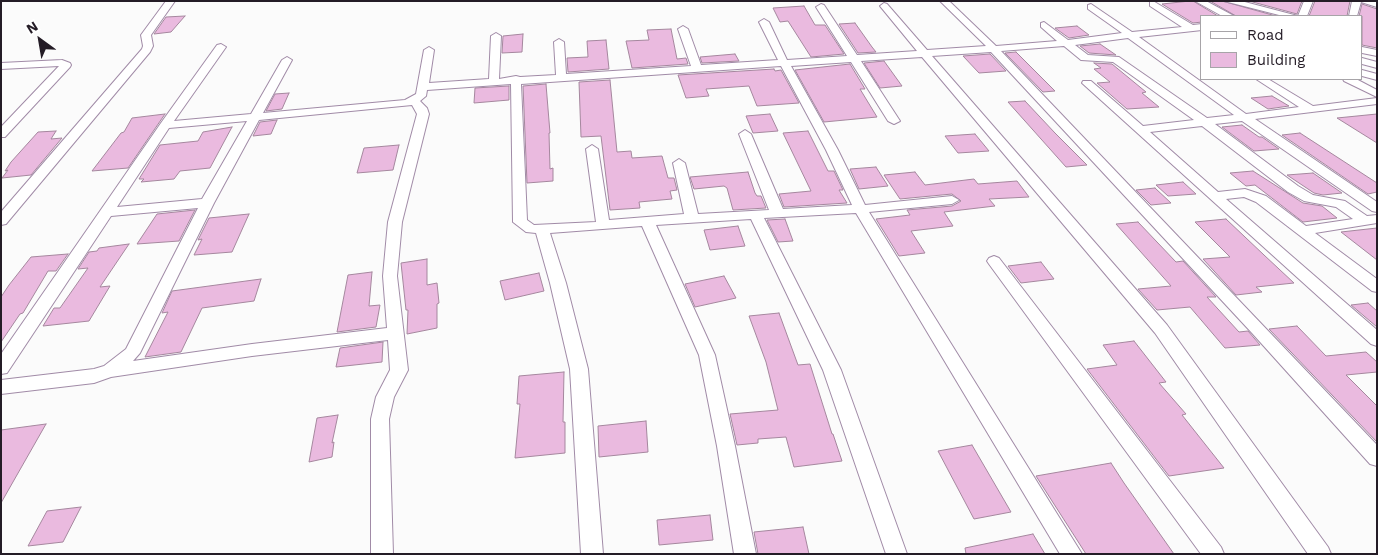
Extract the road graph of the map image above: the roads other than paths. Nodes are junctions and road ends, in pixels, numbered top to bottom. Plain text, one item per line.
1 (171, 1) edge
2 (944, 1) edge
3 (1199, 1) edge
4 (1228, 1) edge
5 (1309, 1) edge
6 (1357, 1) edge
7 (1154, 4) dead end
8 (1255, 4) edge
9 (884, 6) dead end
10 (821, 7) dead end
11 (1091, 8) dead end
12 (1227, 15) edge
13 (1291, 15) edge
14 (1304, 15) edge
15 (1353, 15) edge
16 (764, 22) dead end
17 (1044, 25) dead end
18 (1200, 27) edge
19 (1190, 28) junction
20 (683, 29) dead end
21 (1200, 34) edge
22 (1129, 35) junction
23 (496, 36) dead end
24 (559, 42) dead end
25 (1065, 42) junction
26 (221, 47) dead end
27 (993, 48) junction
28 (429, 50) dead end
29 (1363, 50) edge
30 (925, 53) junction
31 (1377, 53) edge
32 (853, 58) junction
33 (287, 60) dead end
34 (1363, 61) edge
35 (784, 63) junction
36 (1377, 65) edge
37 (1, 66) edge
38 (696, 68) junction
39 (1363, 73) edge
40 (1377, 76) edge
41 (561, 77) junction
42 (1363, 78) edge
43 (516, 80) junction
44 (1263, 80) edge
45 (1350, 80) edge
46 (494, 81) junction
47 (1087, 83) dead end
48 (1377, 85) edge
49 (424, 87) junction
50 (1377, 94) edge
51 (414, 101) junction
52 (1377, 102) edge
53 (1312, 110) junction
54 (254, 118) junction
55 (1246, 118) junction
56 (894, 121) dead end
57 (1206, 123) junction
58 (166, 125) junction
59 (1140, 130) junction
60 (1, 134) edge
61 (745, 134) dead end
62 (592, 149) dead end
63 (679, 163) dead end
64 (1215, 196) junction
65 (952, 200) dead end
66 (207, 204) junction
67 (1377, 208) edge
68 (860, 209) junction
69 (107, 212) junction
70 (778, 214) junction
71 (756, 216) junction
72 (692, 218) junction
73 (1371, 220) edge
74 (1, 221) edge
75 (647, 221) junction
76 (603, 225) junction
77 (542, 230) junction
78 (1303, 230) junction
79 (994, 261) dead end
80 (1377, 287) edge
81 (394, 333) junction
82 (1376, 339) edge
83 (1, 368) edge
84 (110, 371) junction
85 (1, 387) edge
86 (1377, 458) edge
87 (382, 554) edge
88 (592, 554) edge
89 (745, 554) edge
90 (897, 554) edge
91 (1072, 554) edge
92 (1214, 554) edge
93 (1321, 554) edge

1 - 74 street
2 - 27 street
3 - 12 street
4 - 8 street
5 - 14 street
6 - 15 street
7 - 19 street
8 - 13 street
9 - 30 street
10 - 32 street
11 - 22 street
16 - 35 street
17 - 25 street
18 - 19 street
19 - 21 street
19 - 22 street
20 - 38 street
22 - 25 street
22 - 55 street
23 - 46 street
24 - 41 street
25 - 27 street
25 - 57 street
26 - 58 street
27 - 30 street
27 - 86 street
28 - 49 street
29 - 31 street
30 - 32 street
30 - 93 street
32 - 35 street
32 - 56 street
33 - 54 street
34 - 36 street
35 - 38 street
35 - 68 street
37 - 60 street
38 - 41 street
39 - 40 street
41 - 43 street
42 - 48 street
43 - 46 street
43 - 77 street
44 - 53 street
45 - 50 street
46 - 49 street
47 - 59 street
49 - 51 street
51 - 54 street
51 - 81 street
52 - 53 street
53 - 55 street
54 - 58 street
54 - 66 street
55 - 57 street
55 - 67 street
57 - 59 street
57 - 73 street
58 - 69 street
59 - 64 street
61 - 70 street
62 - 76 street
63 - 72 street
64 - 78 street
64 - 82 street
65 - 68 street
66 - 69 street
66 - 84 street
68 - 70 street
68 - 91 street
69 - 83 street
70 - 71 street
71 - 72 street
71 - 90 street
72 - 75 street
73 - 78 street
75 - 76 street
75 - 89 street
76 - 77 street
77 - 88 street
78 - 80 street
79 - 92 street
81 - 84 street
81 - 87 street
84 - 85 street

